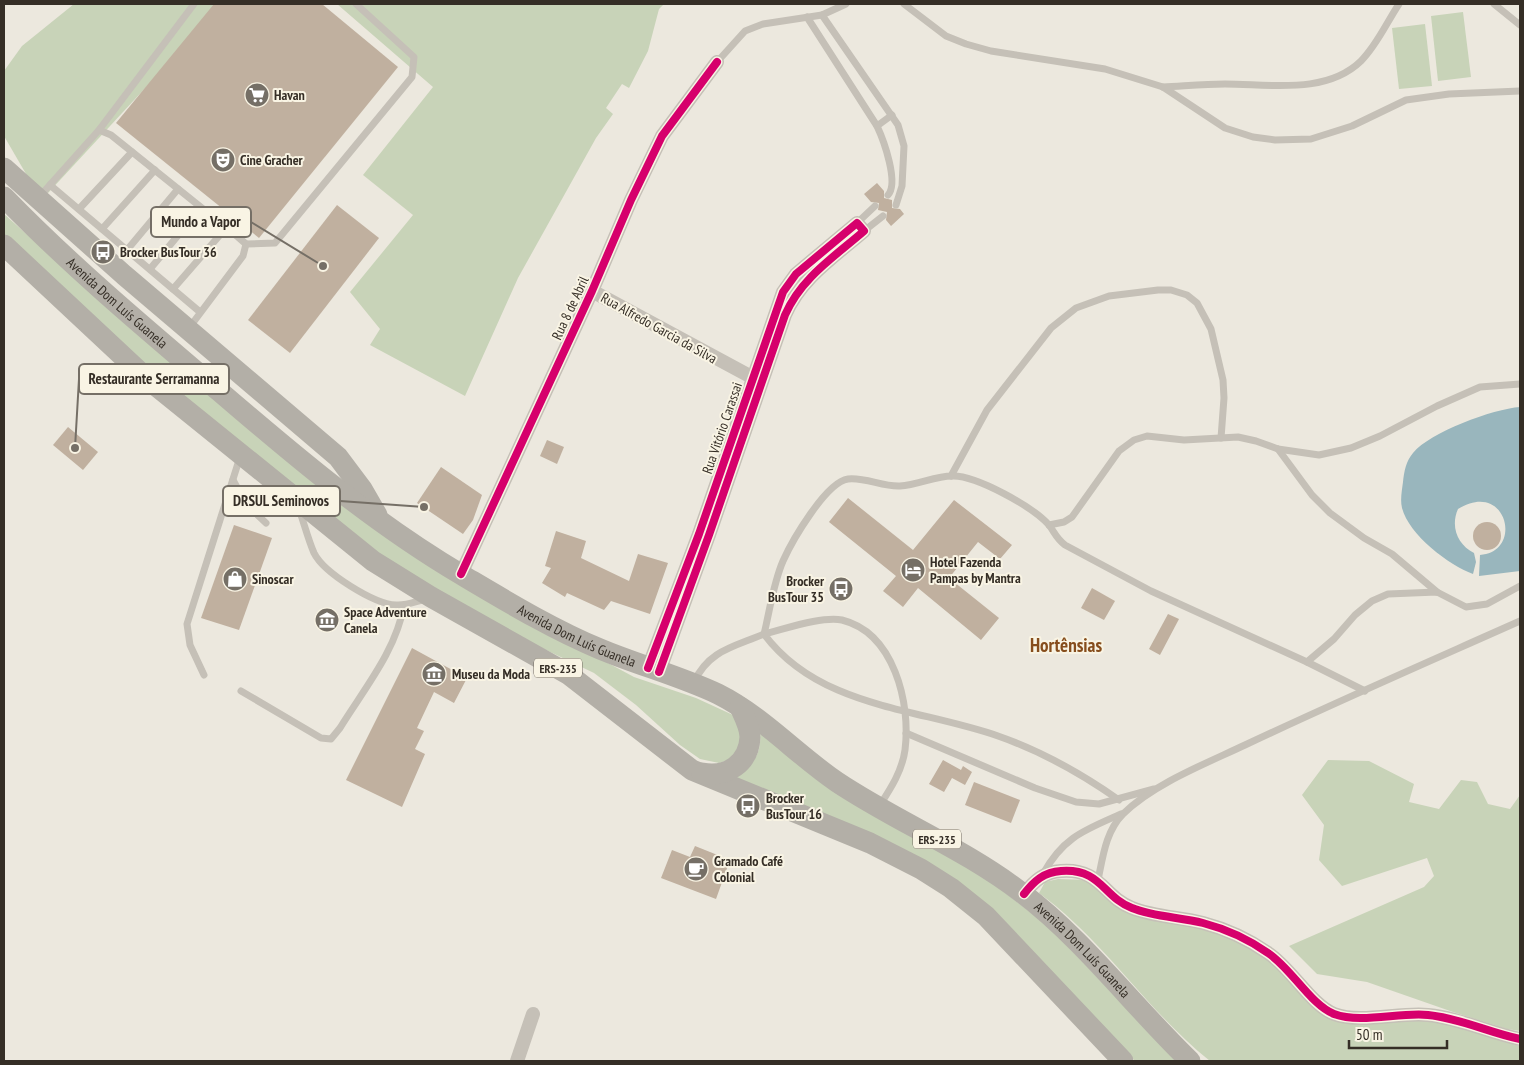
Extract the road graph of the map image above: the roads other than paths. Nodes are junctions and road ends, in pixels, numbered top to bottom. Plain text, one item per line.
1 (194, 4) edge
2 (356, 4) edge
3 (846, 4) edge
4 (904, 4) edge
5 (1399, 4) edge
6 (1494, 4) edge
7 (822, 15) junction
8 (807, 17) junction
9 (1520, 25) edge
10 (716, 62) joint
11 (1163, 87) junction
12 (1520, 91) edge
13 (892, 115) junction
14 (877, 126) junction
15 (99, 130) junction
16 (132, 152) junction
17 (4, 168) edge
18 (155, 170) junction
19 (178, 189) junction
20 (45, 191) junction
21 (888, 195) dead end
22 (4, 197) edge
23 (896, 205) dead end
24 (875, 206) dead end
25 (201, 208) junction
26 (79, 209) junction
27 (883, 216) dead end
28 (860, 227) junction
29 (226, 228) junction
30 (102, 229) junction
31 (246, 244) junction
32 (4, 245) edge
33 (127, 250) junction
34 (150, 269) junction
35 (173, 289) junction
36 (592, 291) junction
37 (194, 320) junction
38 (197, 373) junction
39 (757, 381) junction
40 (1520, 384) edge
41 (1221, 438) junction
42 (1278, 449) junction
43 (241, 454) junction
44 (951, 476) junction
45 (233, 480) junction
46 (296, 499) junction
47 (266, 523) dead end
48 (382, 524) junction
49 (1049, 525) junction
50 (461, 574) junction
51 (1520, 586) edge
52 (1437, 592) junction
53 (431, 597) junction
54 (404, 605) junction
55 (1520, 621) edge
56 (764, 634) junction
57 (1307, 662) junction
58 (653, 670) junction
59 (204, 675) dead end
60 (693, 684) junction
61 (241, 690) dead end
62 (1365, 691) junction
63 (740, 706) junction
64 (905, 711) junction
65 (906, 733) junction
66 (692, 770) junction
67 (1161, 787) junction
68 (1119, 800) junction
69 (878, 807) junction
70 (1124, 813) junction
71 (1043, 875) junction
72 (1098, 880) junction
73 (1024, 894) junction
74 (533, 1014) dead end
75 (1520, 1039) edge
76 (517, 1061) edge
77 (1123, 1061) edge
78 (1190, 1061) edge

1 - 15 lane
2 - 31 lane
3 - 7 lane
4 - 11 lane
5 - 11 lane
6 - 9 lane
7 - 8 lane
7 - 13 lane
8 - 10 lane
8 - 14 lane
10 - 36 street, Rua 8 de Abril
11 - 12 lane
13 - 14 lane
13 - 23 lane
14 - 21 lane
15 - 16 lane
15 - 20 lane
16 - 18 lane
16 - 26 lane
17 - 20 main road
18 - 19 lane
18 - 30 lane
19 - 25 lane
19 - 33 lane
20 - 26 lane
20 - 37 main road
22 - 38 main road, Avenida Dom Luís Guanela / ERS-235
24 - 28 lane
25 - 29 lane
25 - 34 lane
26 - 30 lane
27 - 28 lane
28 - 39 street, Rua Vitório Carassai
29 - 31 lane
29 - 35 lane
30 - 33 lane
31 - 37 lane
32 - 43 main road, ERS-235
33 - 34 lane
34 - 35 lane
35 - 37 lane
36 - 39 street, Rua Alfredo Garcia da Silva
36 - 50 street, Rua 8 de Abril
37 - 38 main road
37 - 48 main road
38 - 48 main road, Avenida Dom Luís Guanela / ERS-235
39 - 58 street, Rua Vitório Carassai
40 - 42 lane
41 - 42 lane
41 - 44 lane
41 - 49 lane
42 - 52 lane
43 - 45 lane
43 - 46 main road, ERS-235
44 - 49 lane
44 - 56 lane
45 - 47 lane
45 - 59 lane
46 - 53 main road, ERS-235
46 - 54 lane
48 - 50 main road, Avenida Dom Luís Guanela / ERS-235
49 - 57 lane
50 - 58 main road, Avenida Dom Luís Guanela / ERS-235
51 - 52 lane
52 - 57 lane
53 - 54 lane
53 - 66 main road, ERS-235
54 - 61 lane
55 - 62 lane
56 - 60 lane
56 - 64 lane
56 - 64 lane
57 - 62 lane
58 - 60 main road, Avenida Dom Luís Guanela / ERS-235
60 - 63 main road, Avenida Dom Luís Guanela / ERS-235
62 - 67 lane
63 - 66 main road
63 - 69 main road, Avenida Dom Luís Guanela / ERS-235
64 - 65 lane
64 - 68 lane
65 - 68 lane
65 - 69 lane
66 - 77 main road, ERS-235
67 - 68 lane
67 - 70 lane
69 - 73 main road, Avenida Dom Luís Guanela / ERS-235
70 - 71 lane
70 - 72 lane
71 - 72 street
71 - 73 street
72 - 75 street
73 - 78 main road, Avenida Dom Luís Guanela / ERS-235
74 - 76 street

